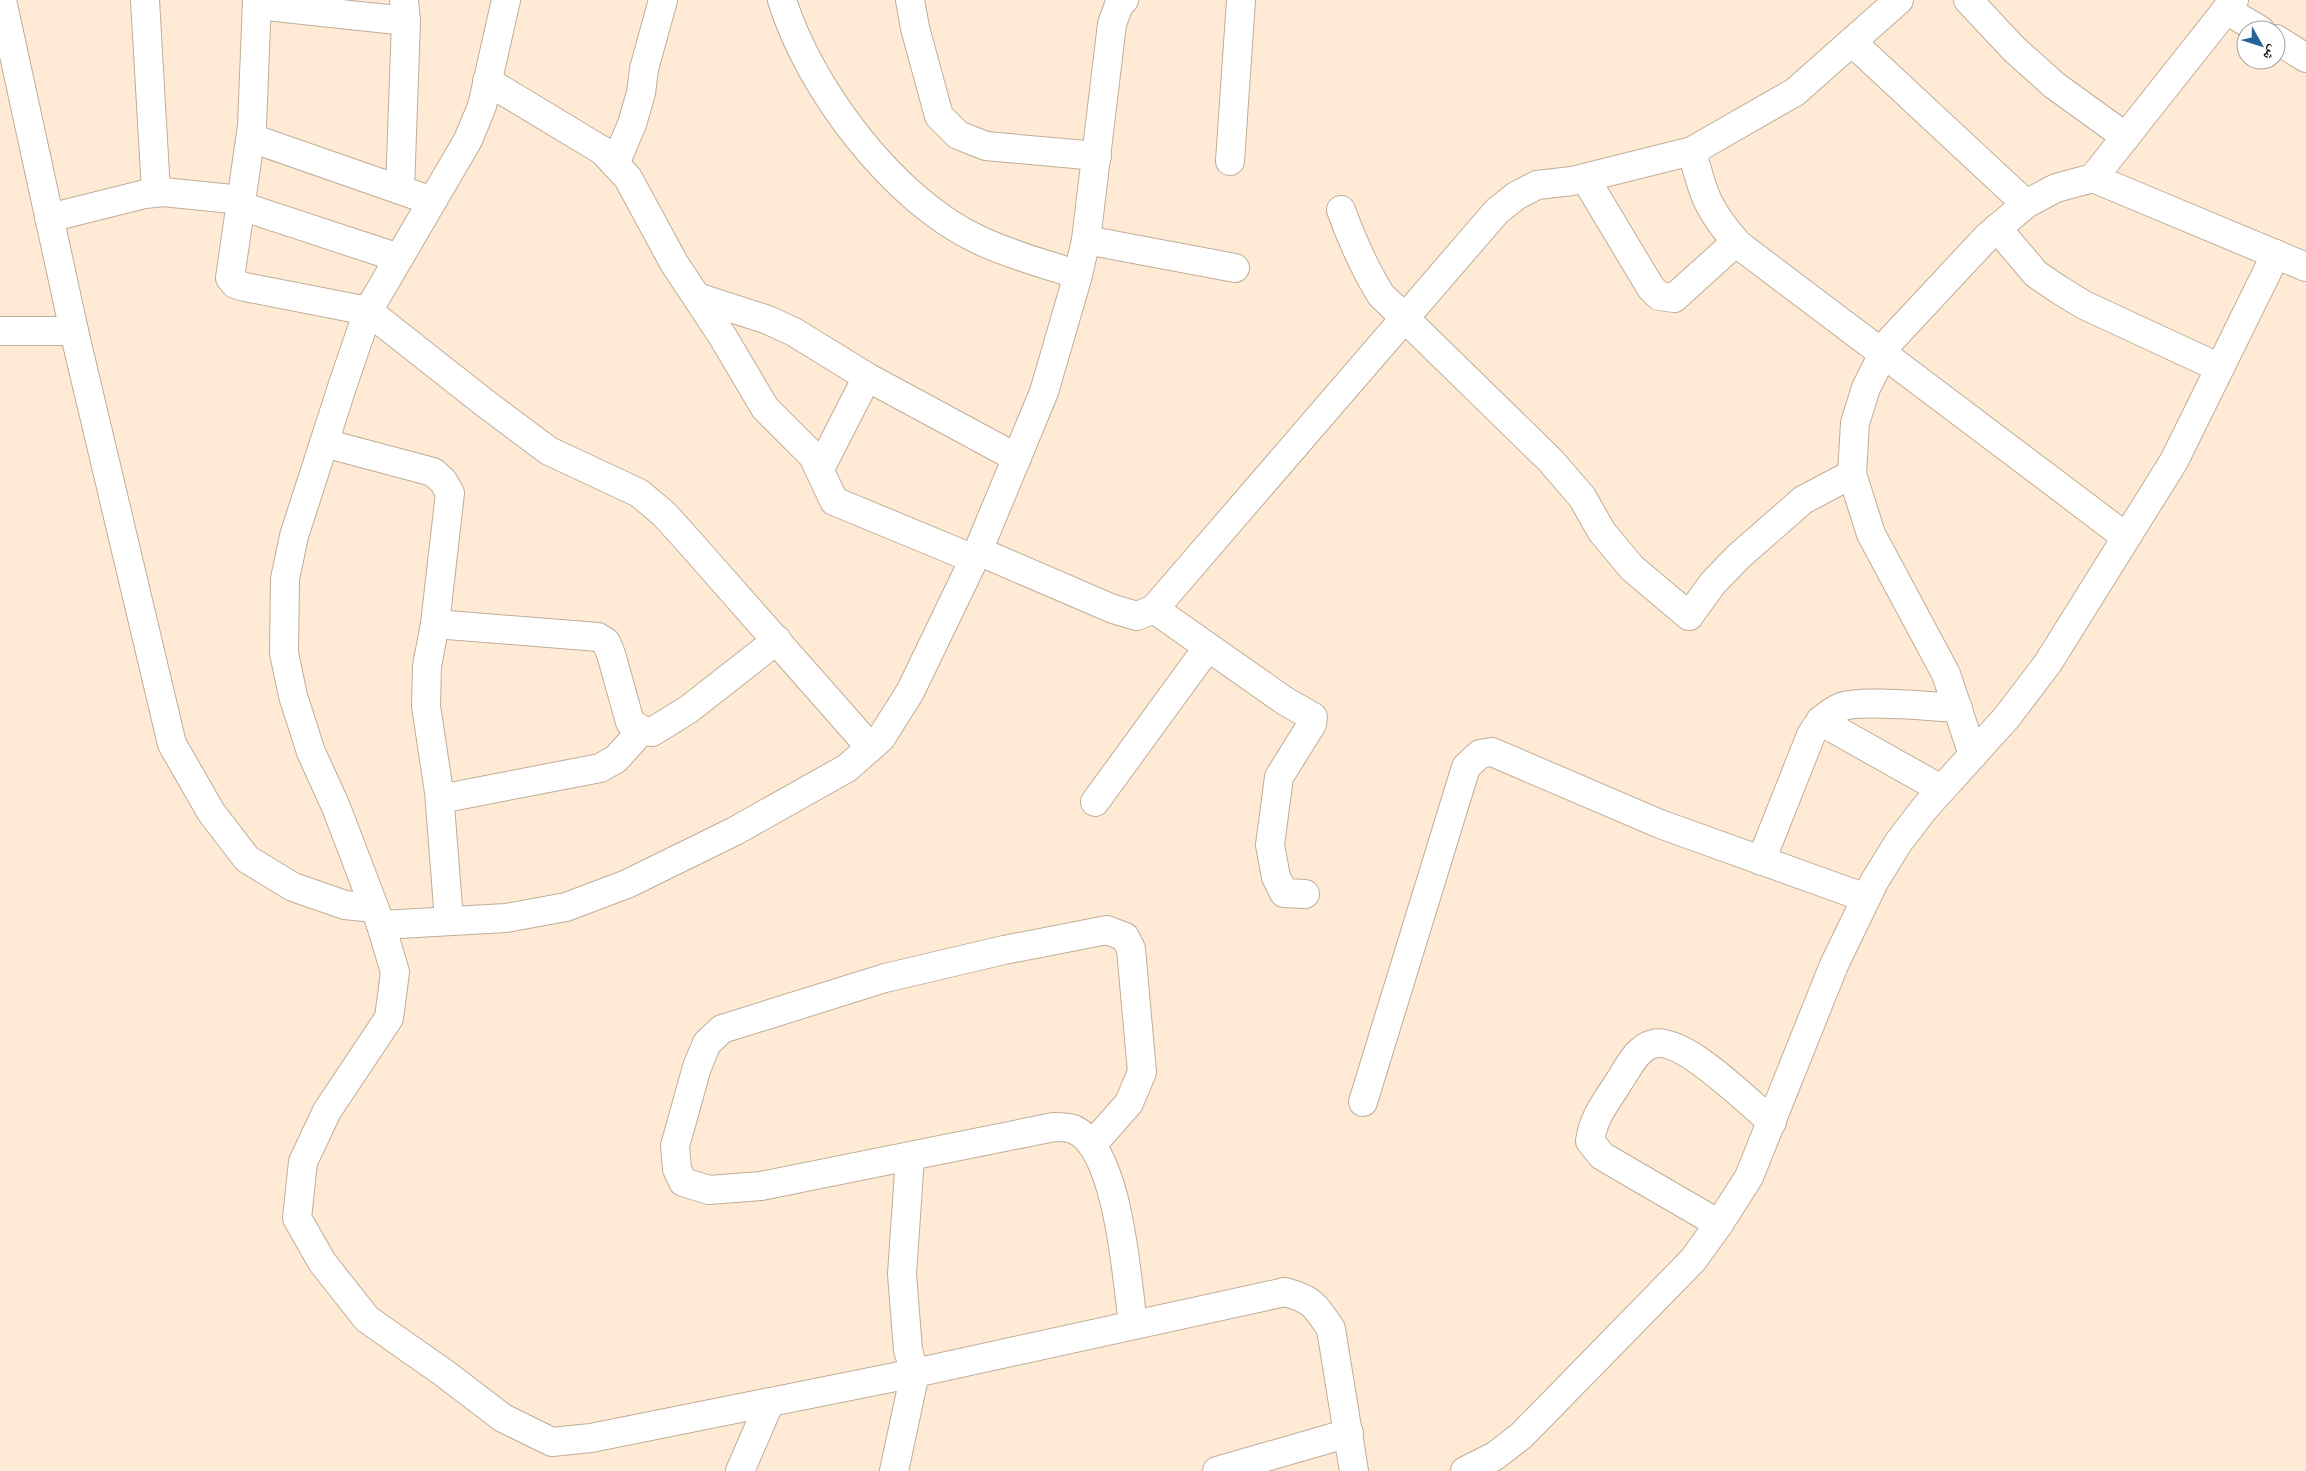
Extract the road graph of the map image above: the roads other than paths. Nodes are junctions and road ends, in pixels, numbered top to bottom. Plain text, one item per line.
1 (2, 0) edge
2 (145, 0) edge
3 (506, 0) edge
4 (662, 0) edge
5 (782, 0) edge
6 (910, 0) edge
7 (1124, 0) edge
8 (1241, 0) edge
9 (1899, 0) edge
10 (1968, 0) edge
11 (257, 2) edge
12 (2230, 5) edge
13 (405, 11) edge
14 (2248, 20) edge
15 (1852, 42) junction
16 (2286, 46) edge
17 (2306, 58) edge
18 (487, 81) junction
19 (2126, 137) junction
20 (251, 138) junction
21 (1692, 151) junction
22 (1097, 156) junction
23 (1230, 162) dead end
24 (615, 164) junction
25 (1585, 178) junction
26 (2093, 178) junction
27 (400, 190) junction
28 (156, 192) junction
29 (432, 201) junction
30 (241, 203) junction
31 (2026, 204) junction
32 (1342, 210) dead end
33 (49, 218) junction
34 (1997, 228) junction
35 (1086, 240) junction
36 (1736, 242) junction
37 (2276, 254) junction
38 (399, 258) junction
39 (2306, 267) edge
40 (1235, 268) dead end
41 (1078, 276) junction
42 (697, 297) junction
43 (368, 311) junction
44 (1405, 320) junction
45 (0, 331) edge
46 (74, 331) junction
47 (1883, 353) junction
48 (2220, 368) junction
49 (868, 377) junction
50 (324, 443) junction
51 (1017, 458) junction
52 (820, 469) junction
53 (1852, 474) junction
54 (2126, 537) junction
55 (976, 555) junction
56 (1154, 609) junction
57 (435, 624) junction
58 (777, 640) junction
59 (1208, 647) junction
60 (1958, 708) junction
61 (1820, 721) junction
62 (642, 730) junction
63 (870, 747) junction
64 (1973, 755) junction
65 (1941, 789) junction
66 (440, 799) junction
67 (1095, 802) dead end
68 (1761, 861) junction
69 (1305, 894) dead end
70 (1866, 898) junction
71 (378, 916) junction
72 (449, 920) junction
73 (1363, 1102) dead end
74 (1772, 1122) junction
75 (1092, 1145) junction
76 (910, 1157) junction
77 (1719, 1224) junction
78 (1133, 1325) junction
79 (915, 1373) junction
80 (770, 1402) junction
81 (1349, 1433) junction
82 (740, 1471) edge
83 (894, 1471) edge
84 (1217, 1471) edge
85 (1354, 1471) edge
86 (1465, 1471) edge

1 - 33 street
2 - 28 street
3 - 18 street
4 - 24 street
5 - 41 street
6 - 22 street
7 - 22 street
8 - 23 street
9 - 15 street
10 - 19 street
11 - 13 street
11 - 20 street
12 - 14 street
12 - 19 street
13 - 27 street
15 - 21 street
15 - 31 street
16 - 17 street
18 - 24 street
18 - 29 street
19 - 26 street
20 - 27 street
20 - 30 street
21 - 25 street
21 - 36 street
22 - 35 street
24 - 42 street
25 - 36 street
25 - 44 street
26 - 31 street
26 - 37 street
27 - 29 street
28 - 30 street
28 - 33 street
29 - 38 street
30 - 38 street
30 - 43 street
31 - 34 street
32 - 44 street
33 - 46 street
34 - 47 street
34 - 48 street
35 - 40 street
35 - 41 street
36 - 47 street
37 - 39 street
37 - 48 street
38 - 43 street
41 - 51 street
42 - 49 street
42 - 52 street
43 - 50 street
43 - 58 street
44 - 53 street
44 - 56 street
45 - 46 street
46 - 71 street
47 - 53 street
47 - 54 street
48 - 54 street
49 - 51 street
49 - 52 street
50 - 57 street
50 - 71 street
51 - 55 street
52 - 55 street
53 - 60 street
54 - 64 street
55 - 56 street
55 - 63 street
56 - 59 street
57 - 62 street
57 - 66 street
58 - 62 street
58 - 63 street
59 - 67 street
59 - 69 street
60 - 61 street
60 - 64 street
61 - 65 street
61 - 68 street
62 - 66 street
63 - 72 street
64 - 65 street
65 - 70 street
66 - 72 street
68 - 70 street
68 - 73 street
70 - 74 street
71 - 72 street
71 - 80 street
74 - 77 street
74 - 77 street
75 - 76 street
75 - 76 street
75 - 78 street
76 - 79 street
77 - 86 street
78 - 79 street
78 - 81 street
79 - 80 street
79 - 83 street
80 - 82 street
81 - 84 street
81 - 85 street

